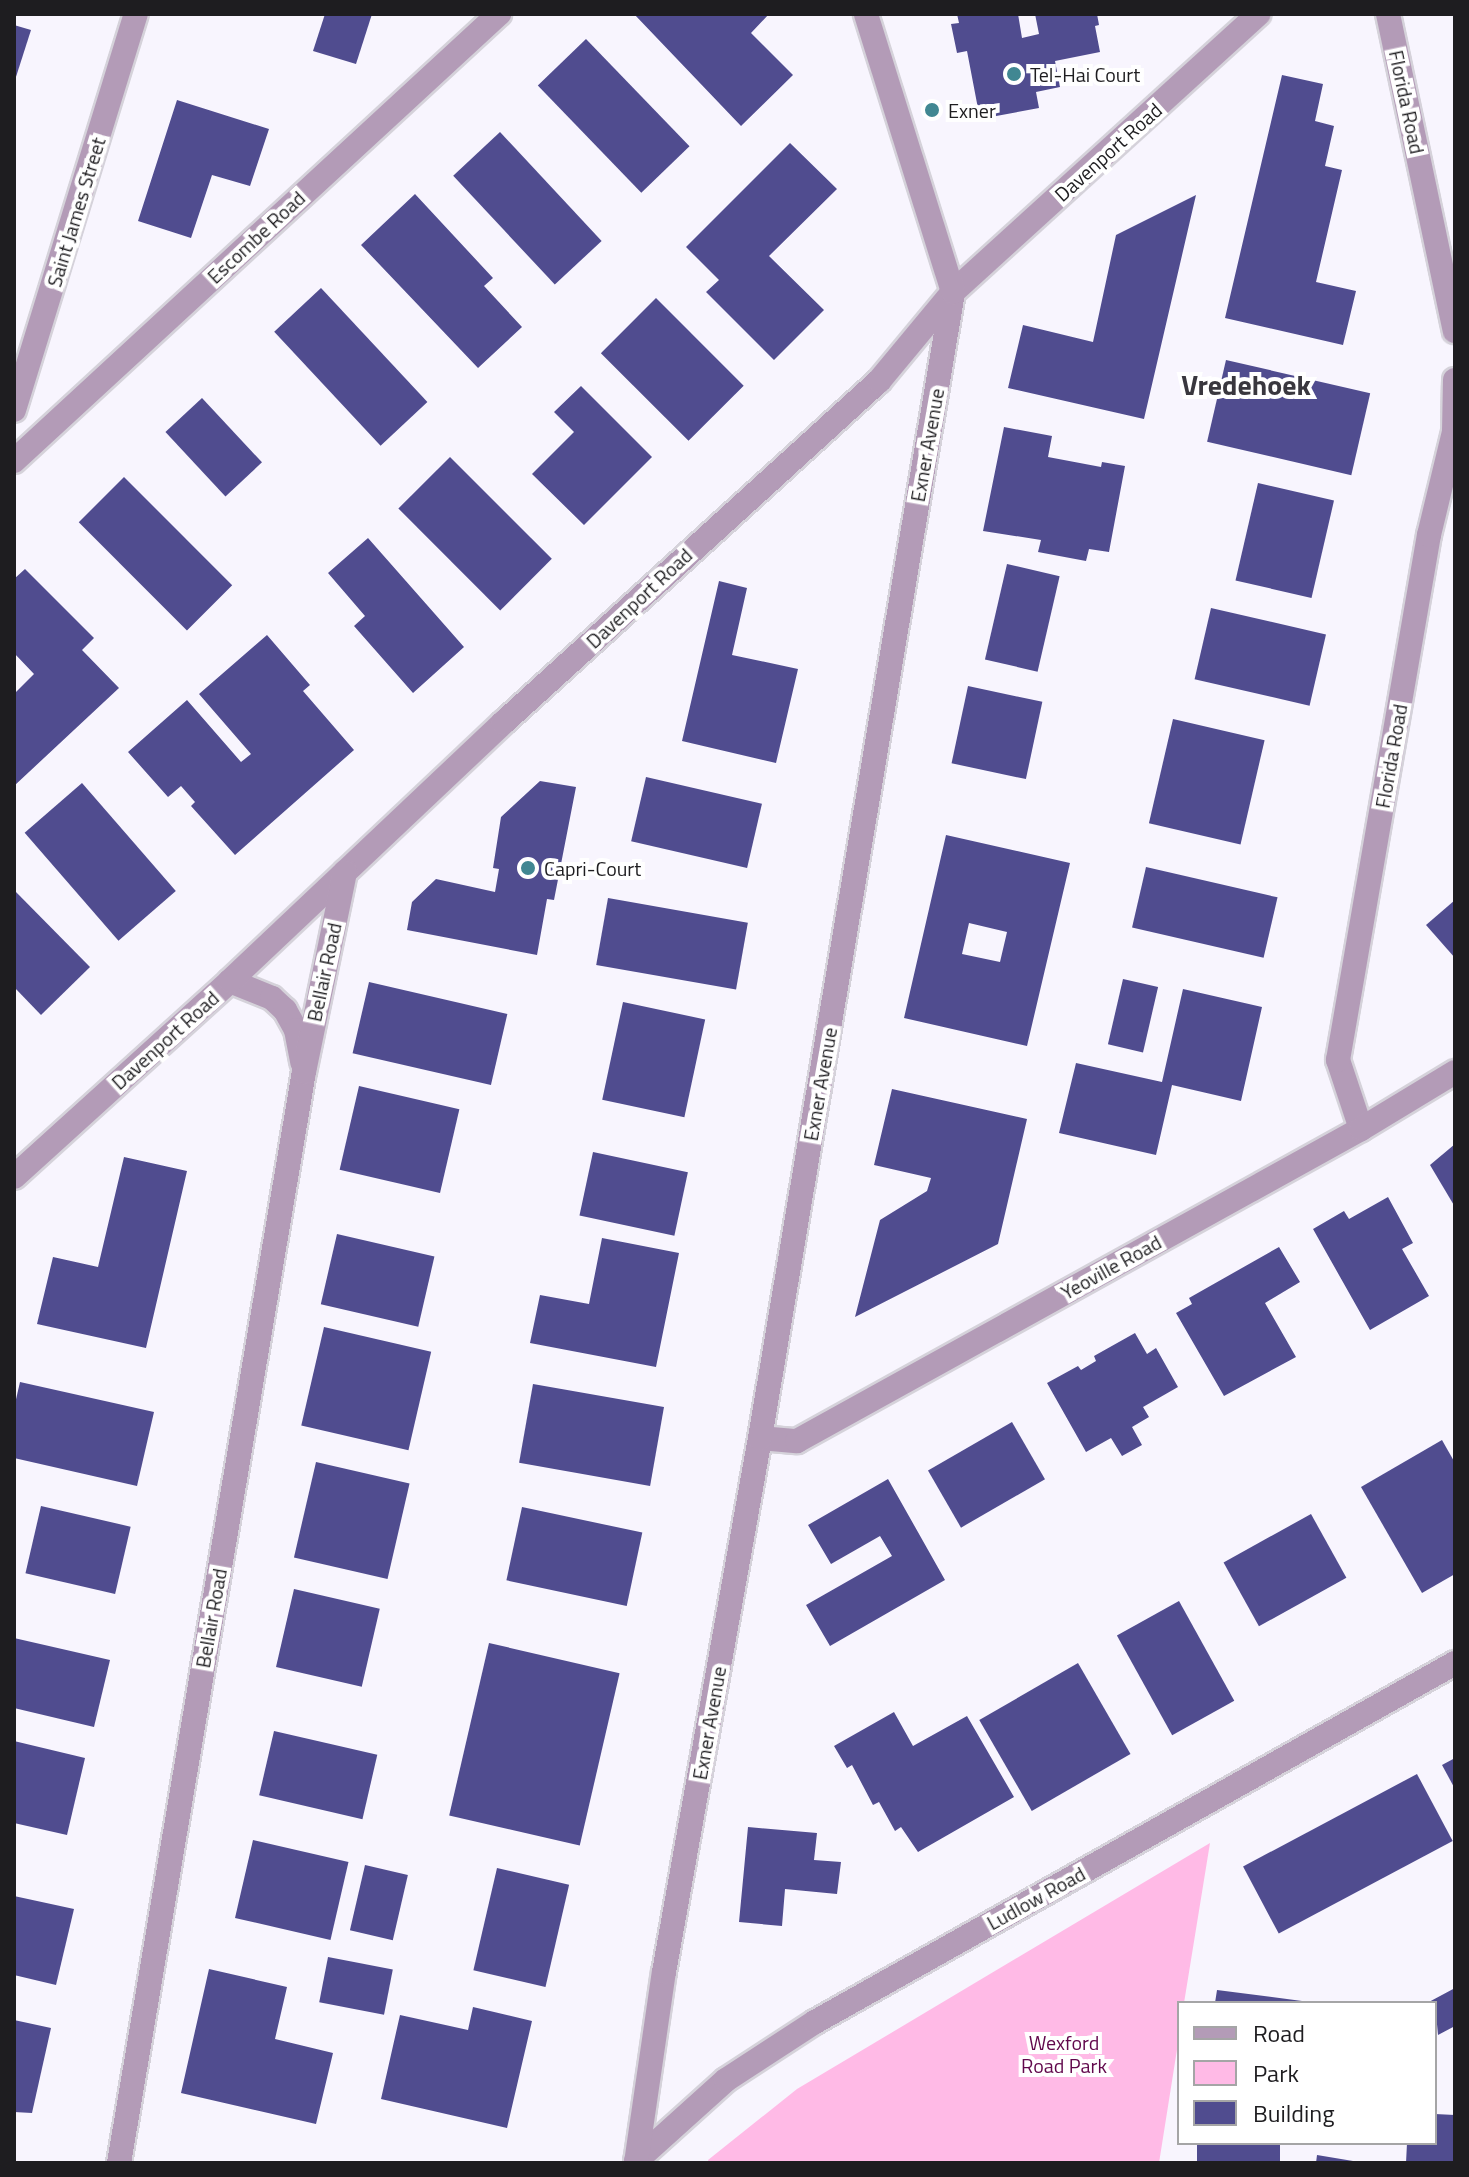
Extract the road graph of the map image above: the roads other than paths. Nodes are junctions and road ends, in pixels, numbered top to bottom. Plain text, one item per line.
1 (136, 14) edge
2 (499, 14) edge
3 (866, 14) edge
4 (1259, 14) edge
5 (1388, 14) edge
6 (953, 292) junction
7 (1455, 331) edge
8 (1455, 380) edge
9 (14, 410) edge
10 (1454, 432) edge
11 (14, 461) edge
12 (345, 872) junction
13 (230, 981) junction
14 (304, 1072) junction
15 (1455, 1072) edge
16 (1361, 1129) junction
17 (14, 1177) edge
18 (760, 1438) junction
19 (1455, 1663) edge
20 (636, 2162) edge
21 (119, 2163) edge

1 - 9 street, Saint James Street
2 - 11 street, Escombe Road
3 - 6 street, Exner Avenue
4 - 6 street, Davenport Road
5 - 7 street, Florida Road
6 - 12 street, Davenport Road
6 - 18 street, Exner Avenue
8 - 10 street, Florida Road
10 - 16 street, Florida Road
12 - 13 street, Davenport Road
12 - 14 street, Bellair Road
13 - 14 street, Bellair Road
13 - 17 street, Davenport Road
14 - 21 street, Bellair Road
15 - 16 street, Yeoville Road
16 - 18 street, Yeoville Road
18 - 20 street, Exner Avenue
19 - 20 street, Ludlow Road

